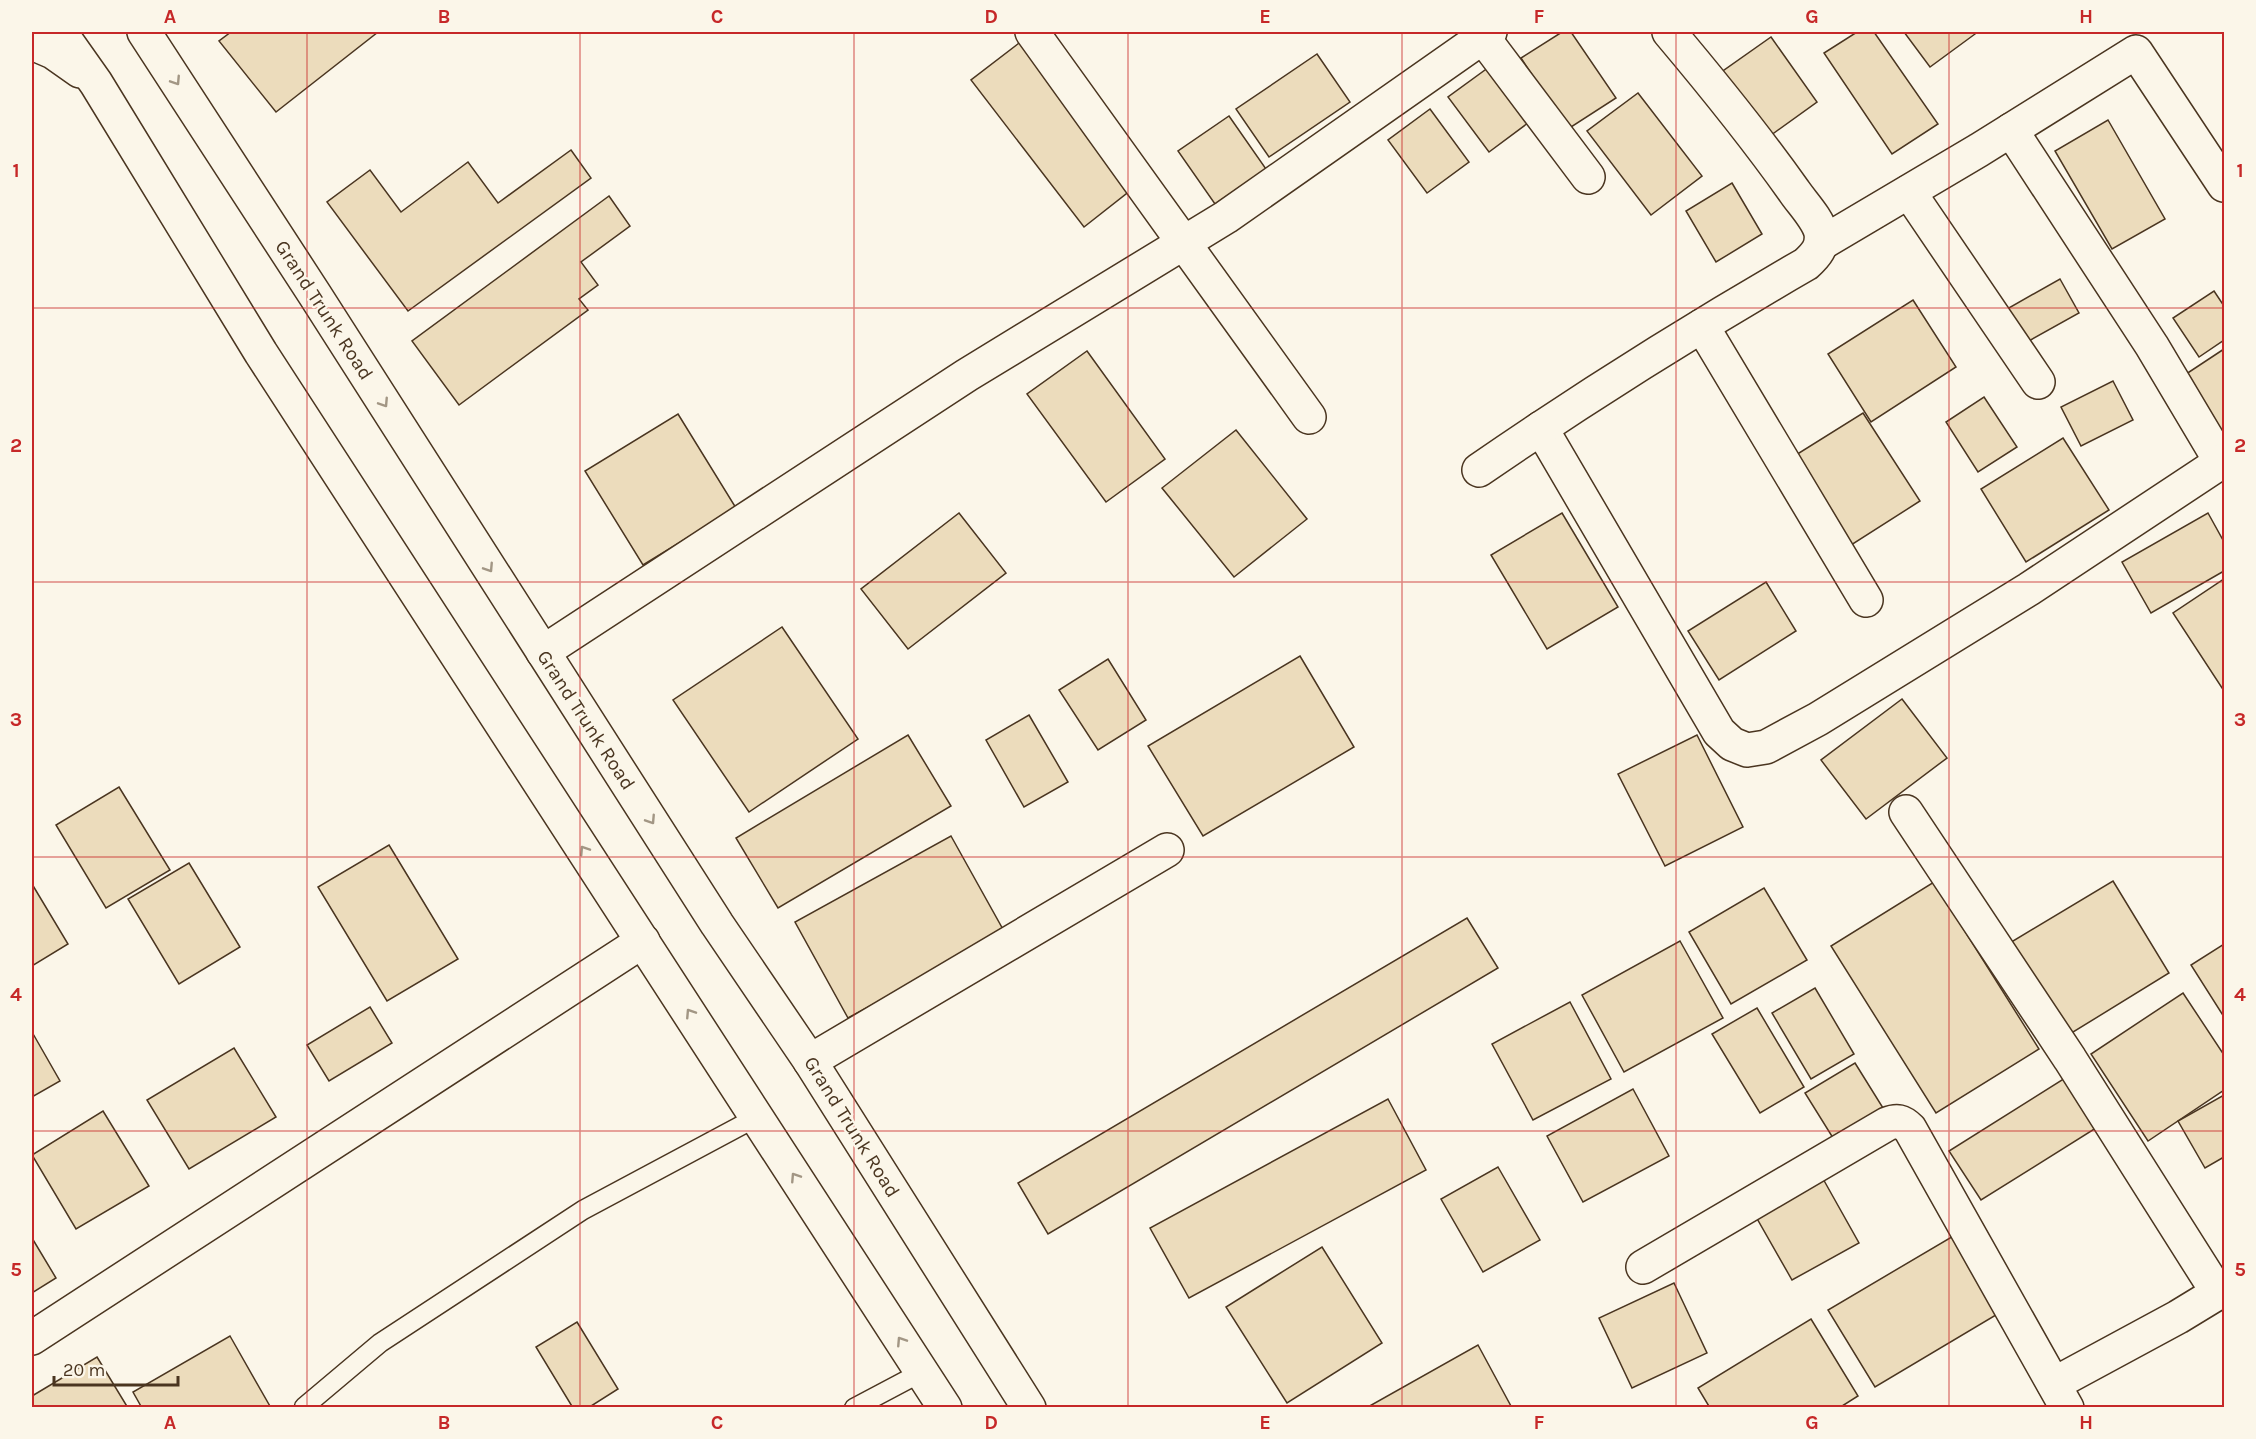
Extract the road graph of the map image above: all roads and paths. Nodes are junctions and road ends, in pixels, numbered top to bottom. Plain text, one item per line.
1 (60, 32) edge
2 (144, 32) edge
3 (1032, 32) edge
4 (1669, 32) edge
5 (1486, 34) edge
6 (32, 43) edge
7 (96, 83) junction
8 (2011, 130) junction
9 (1588, 177) dead end
10 (2224, 185) edge
11 (1909, 192) junction
12 (1184, 243) junction
13 (1822, 243) junction
14 (1702, 327) junction
15 (2038, 382) dead end
16 (1309, 417) dead end
17 (1541, 428) junction
18 (2223, 461) edge
19 (1479, 470) dead end
20 (1866, 600) dead end
21 (543, 652) junction
22 (1906, 812) dead end
23 (1167, 850) dead end
24 (643, 941) junction
25 (810, 1061) junction
26 (757, 1117) junction
27 (1643, 1267) dead end
28 (2221, 1291) edge
29 (32, 1338) edge
30 (922, 1372) junction
31 (2060, 1396) edge
32 (304, 1407) edge
33 (854, 1407) edge
34 (945, 1407) edge
35 (1029, 1407) edge

1 - 7 main road
2 -> 21 main road, Grand Trunk Road
3 - 12 main road
4 - 13 main road
5 - 9 main road
5 - 12 main road
6 - 7 main road
24 -> 7 main road
8 - 10 main road
8 - 11 main road
8 - 18 main road
11 - 13 main road
11 - 15 main road
12 - 16 main road
12 - 21 main road
13 - 14 main road
14 - 17 main road
14 - 20 main road
17 - 18 main road
17 - 19 main road
21 -> 25 main road, Grand Trunk Road
22 - 28 main road
23 - 25 main road
26 -> 24 main road
24 - 29 main road
25 - 35 main road, Grand Trunk Road
30 -> 26 main road
26 - 32 lane
27 - 31 main road
28 - 31 main road
30 - 33 lane
30 - 34 main road

